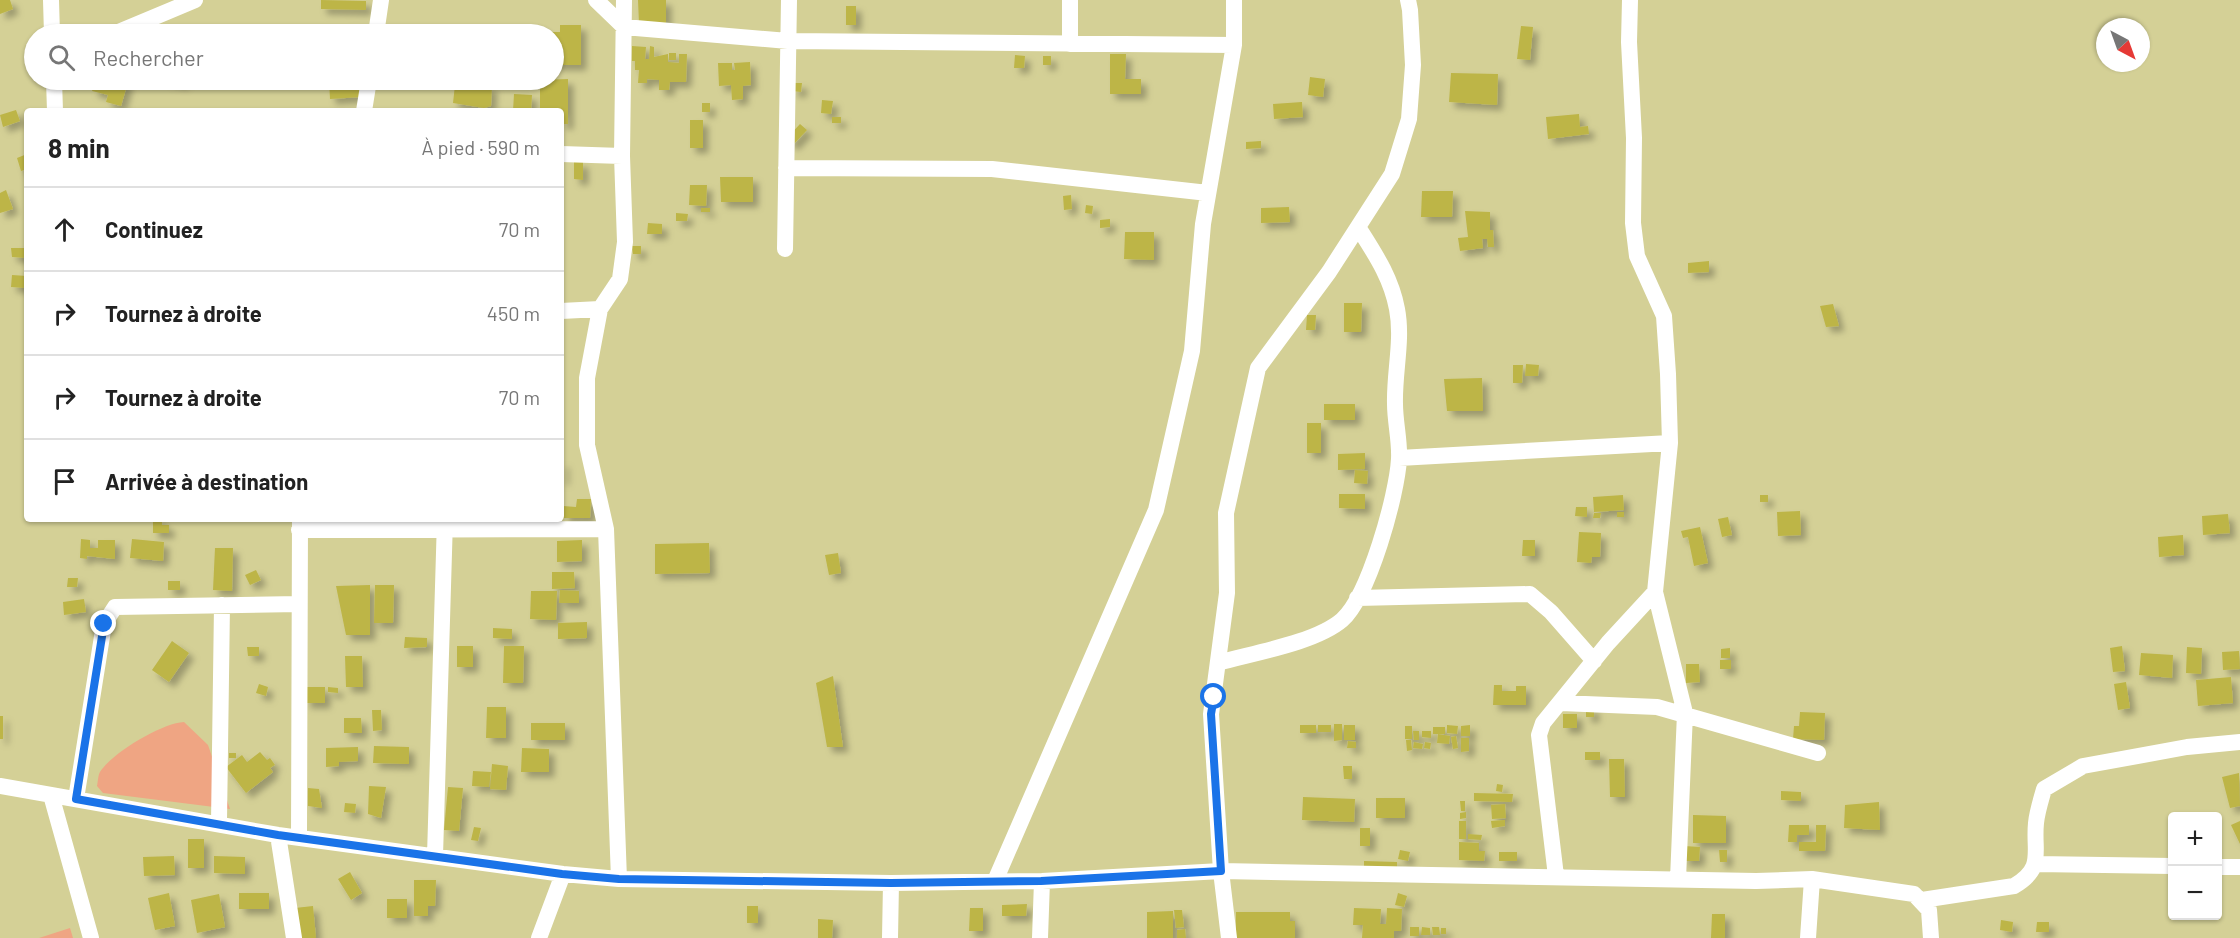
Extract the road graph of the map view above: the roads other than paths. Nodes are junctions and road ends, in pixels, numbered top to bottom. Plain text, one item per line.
1 (51, 0) edge
2 (195, 0) edge
3 (381, 0) edge
4 (596, 0) edge
5 (624, 0) edge
6 (789, 0) edge
7 (1070, 0) edge
8 (1234, 0) edge
9 (1408, 0) edge
10 (1630, 0) edge
11 (52, 24) edge
12 (138, 24) edge
13 (377, 24) edge
14 (624, 27) junction
15 (788, 41) junction
16 (1070, 44) junction
17 (1234, 45) junction
18 (54, 90) edge
19 (367, 90) edge
20 (55, 108) edge
21 (364, 108) edge
22 (564, 154) edge
23 (622, 156) junction
24 (786, 168) junction
25 (1208, 193) junction
26 (1358, 227) junction
27 (785, 249) dead end
28 (600, 309) junction
29 (564, 311) edge
30 (1670, 443) junction
31 (1399, 458) junction
32 (299, 524) edge
33 (445, 524) edge
34 (606, 529) junction
35 (1655, 592) junction
36 (1357, 598) junction
37 (299, 604) junction
38 (222, 605) junction
39 (1594, 661) junction
40 (1218, 663) junction
41 (1561, 703) junction
42 (1685, 713) junction
43 (2240, 742) edge
44 (1818, 753) dead end
45 (0, 786) edge
46 (51, 795) junction
47 (76, 799) junction
48 (219, 822) junction
49 (278, 835) junction
50 (299, 837) junction
51 (435, 856) junction
52 (2036, 864) junction
53 (2168, 866) edge
54 (2222, 867) edge
55 (2240, 867) edge
56 (1221, 871) junction
57 (562, 874) junction
58 (1556, 876) junction
59 (619, 879) junction
60 (1678, 879) junction
61 (1812, 879) junction
62 (995, 881) junction
63 (1041, 881) junction
64 (891, 883) junction
65 (1922, 900) junction
66 (91, 938) edge
67 (294, 938) edge
68 (539, 938) edge
69 (890, 938) edge
70 (1040, 938) edge
71 (1229, 938) edge
72 (1808, 938) edge
73 (1931, 938) edge

1 - 11 street
2 - 12 street
3 - 13 street
4 - 14 street
5 - 14 street
6 - 15 street
7 - 16 street
8 - 17 street
9 - 26 street
10 - 30 street
14 - 15 street
14 - 23 street
15 - 16 street
15 - 24 street
16 - 17 street
17 - 25 street
18 - 20 street
19 - 21 street
22 - 23 street
23 - 28 street
24 - 25 street
24 - 27 street
25 - 62 street
26 - 31 street
26 - 40 street
28 - 29 street
28 - 34 street
30 - 31 street
30 - 35 street
31 - 36 street
32 - 33 street
32 - 37 street
33 - 34 street
33 - 51 street
34 - 59 street
35 - 39 street
35 - 42 street
36 - 39 street
36 - 40 street
37 - 38 street
37 - 50 street
38 - 47 street
38 - 48 street
39 - 41 street
40 - 56 street
41 - 42 street
41 - 58 street
42 - 44 street
42 - 60 street
43 - 52 street
45 - 46 street
46 - 47 street
46 - 66 street
47 - 48 street
48 - 49 street
49 - 50 street
49 - 67 street
50 - 51 street
51 - 57 street
52 - 53 street
52 - 65 street
54 - 55 street
56 - 58 street
56 - 63 street
56 - 71 street
57 - 59 street
57 - 68 street
58 - 60 street
59 - 64 street
60 - 61 street
61 - 65 street
61 - 72 street
62 - 63 street
62 - 64 street
63 - 70 street
64 - 69 street
65 - 73 street

